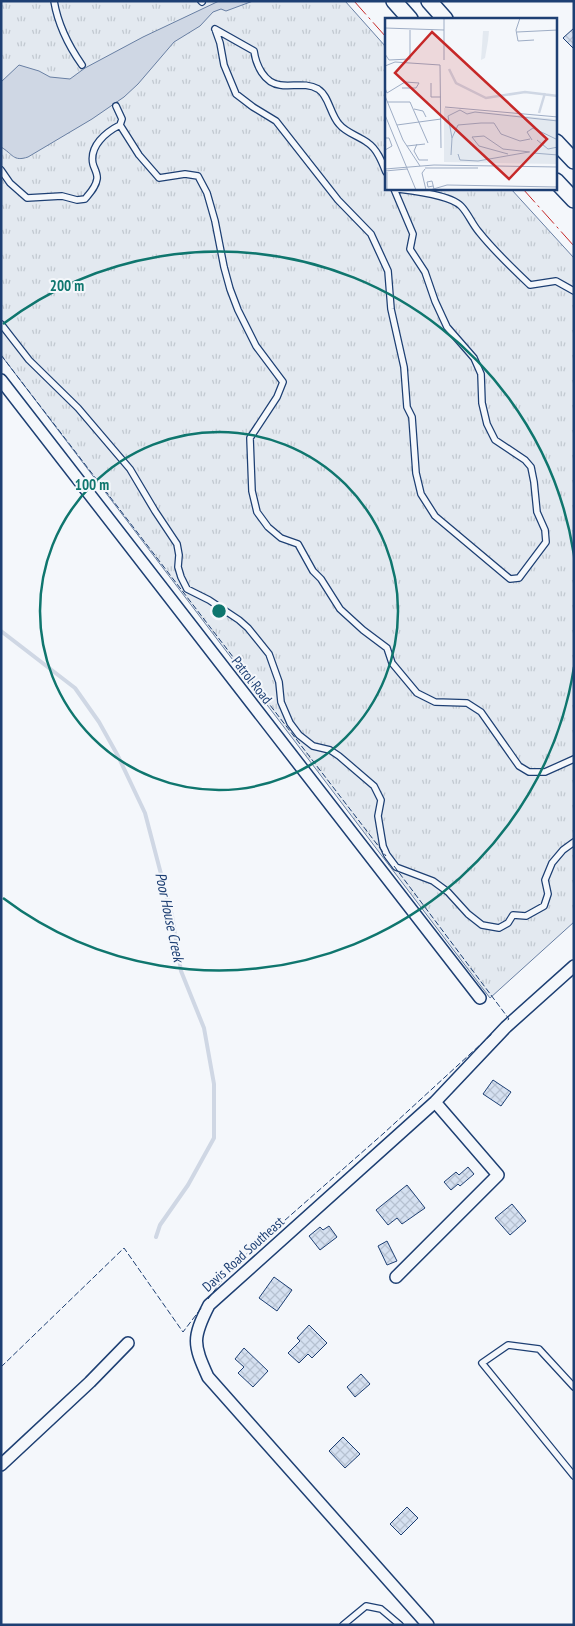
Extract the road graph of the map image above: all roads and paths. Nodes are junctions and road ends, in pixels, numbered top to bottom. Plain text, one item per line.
1 (54, 1) edge
2 (394, 1) edge
3 (429, 1) edge
4 (409, 18) edge
5 (444, 18) edge
6 (82, 65) dead end
7 (116, 106) dead end
8 (120, 125) junction
9 (558, 144) edge
10 (574, 161) edge
11 (1, 170) edge
12 (385, 170) edge
13 (558, 182) edge
14 (396, 190) edge
15 (406, 190) edge
16 (574, 200) edge
17 (574, 291) edge
18 (1, 324) edge
19 (1, 380) edge
20 (574, 759) edge
21 (574, 842) edge
22 (574, 966) edge
23 (480, 998) dead end
24 (435, 1102) junction
25 (396, 1277) dead end
26 (128, 1343) dead end
27 (574, 1388) edge
28 (1, 1465) edge
29 (574, 1476) edge
30 (343, 1625) edge
31 (400, 1625) edge
32 (428, 1625) edge

1 - 6 lane
2 - 4 main road
3 - 5 main road
7 - 8 lane
8 - 11 lane
8 - 20 lane
9 - 10 main road
12 - 14 lane
13 - 16 main road
15 - 17 lane
18 - 21 lane
19 - 23 street, Patrol Road
22 - 24 street, Davis Road Southeast
24 - 25 street
24 - 32 street, Davis Road Southeast
26 - 28 street
27 - 29 lane
30 - 31 lane

